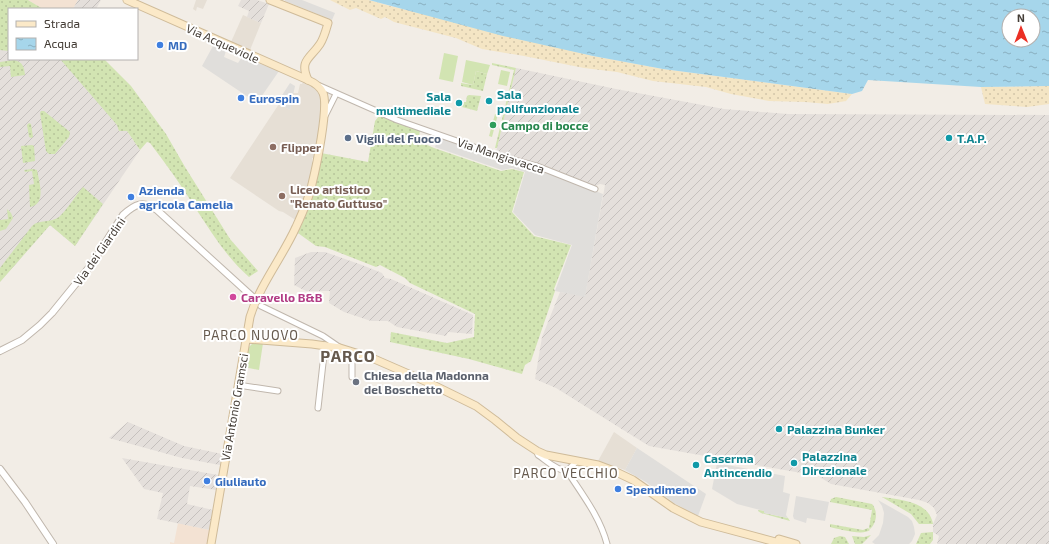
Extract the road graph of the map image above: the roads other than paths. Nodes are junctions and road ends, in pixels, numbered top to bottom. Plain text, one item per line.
1 (127, 0) edge
2 (270, 0) edge
3 (308, 80) junction
4 (319, 85) junction
5 (336, 94) junction
6 (324, 116) junction
7 (595, 189) dead end
8 (258, 303) junction
9 (246, 339) junction
10 (325, 345) junction
11 (340, 348) junction
12 (0, 351) edge
13 (352, 352) junction
14 (352, 377) dead end
15 (238, 385) junction
16 (278, 391) dead end
17 (318, 408) dead end
18 (537, 452) junction
19 (577, 461) junction
20 (0, 469) edge
21 (567, 471) junction
22 (743, 533) junction
23 (53, 544) edge
24 (210, 544) edge
25 (607, 544) edge
26 (783, 544) edge
27 (796, 544) edge

1 - 3 main road, Via Acqueviole
2 - 3 main road
3 - 4 main road, Via Acqueviole
4 - 5 street, Via Mangiavacca
4 - 6 main road, Via Antonio Gramsci
5 - 6 street, Via Antonio Gramsci
5 - 7 street, Via Mangiavacca
6 - 8 main road, Via Antonio Gramsci
8 - 9 main road, Via Antonio Gramsci
8 - 11 street
8 - 12 street, Via dei Giardini
9 - 10 main road
9 - 15 main road, Via Antonio Gramsci
10 - 11 main road
10 - 17 street
11 - 13 main road
13 - 14 street
13 - 18 main road
15 - 16 street
15 - 24 main road, Via Antonio Gramsci
18 - 19 main road
18 - 21 street
19 - 21 street
19 - 22 main road
20 - 23 street
21 - 25 street
22 - 26 main road
22 - 27 main road

